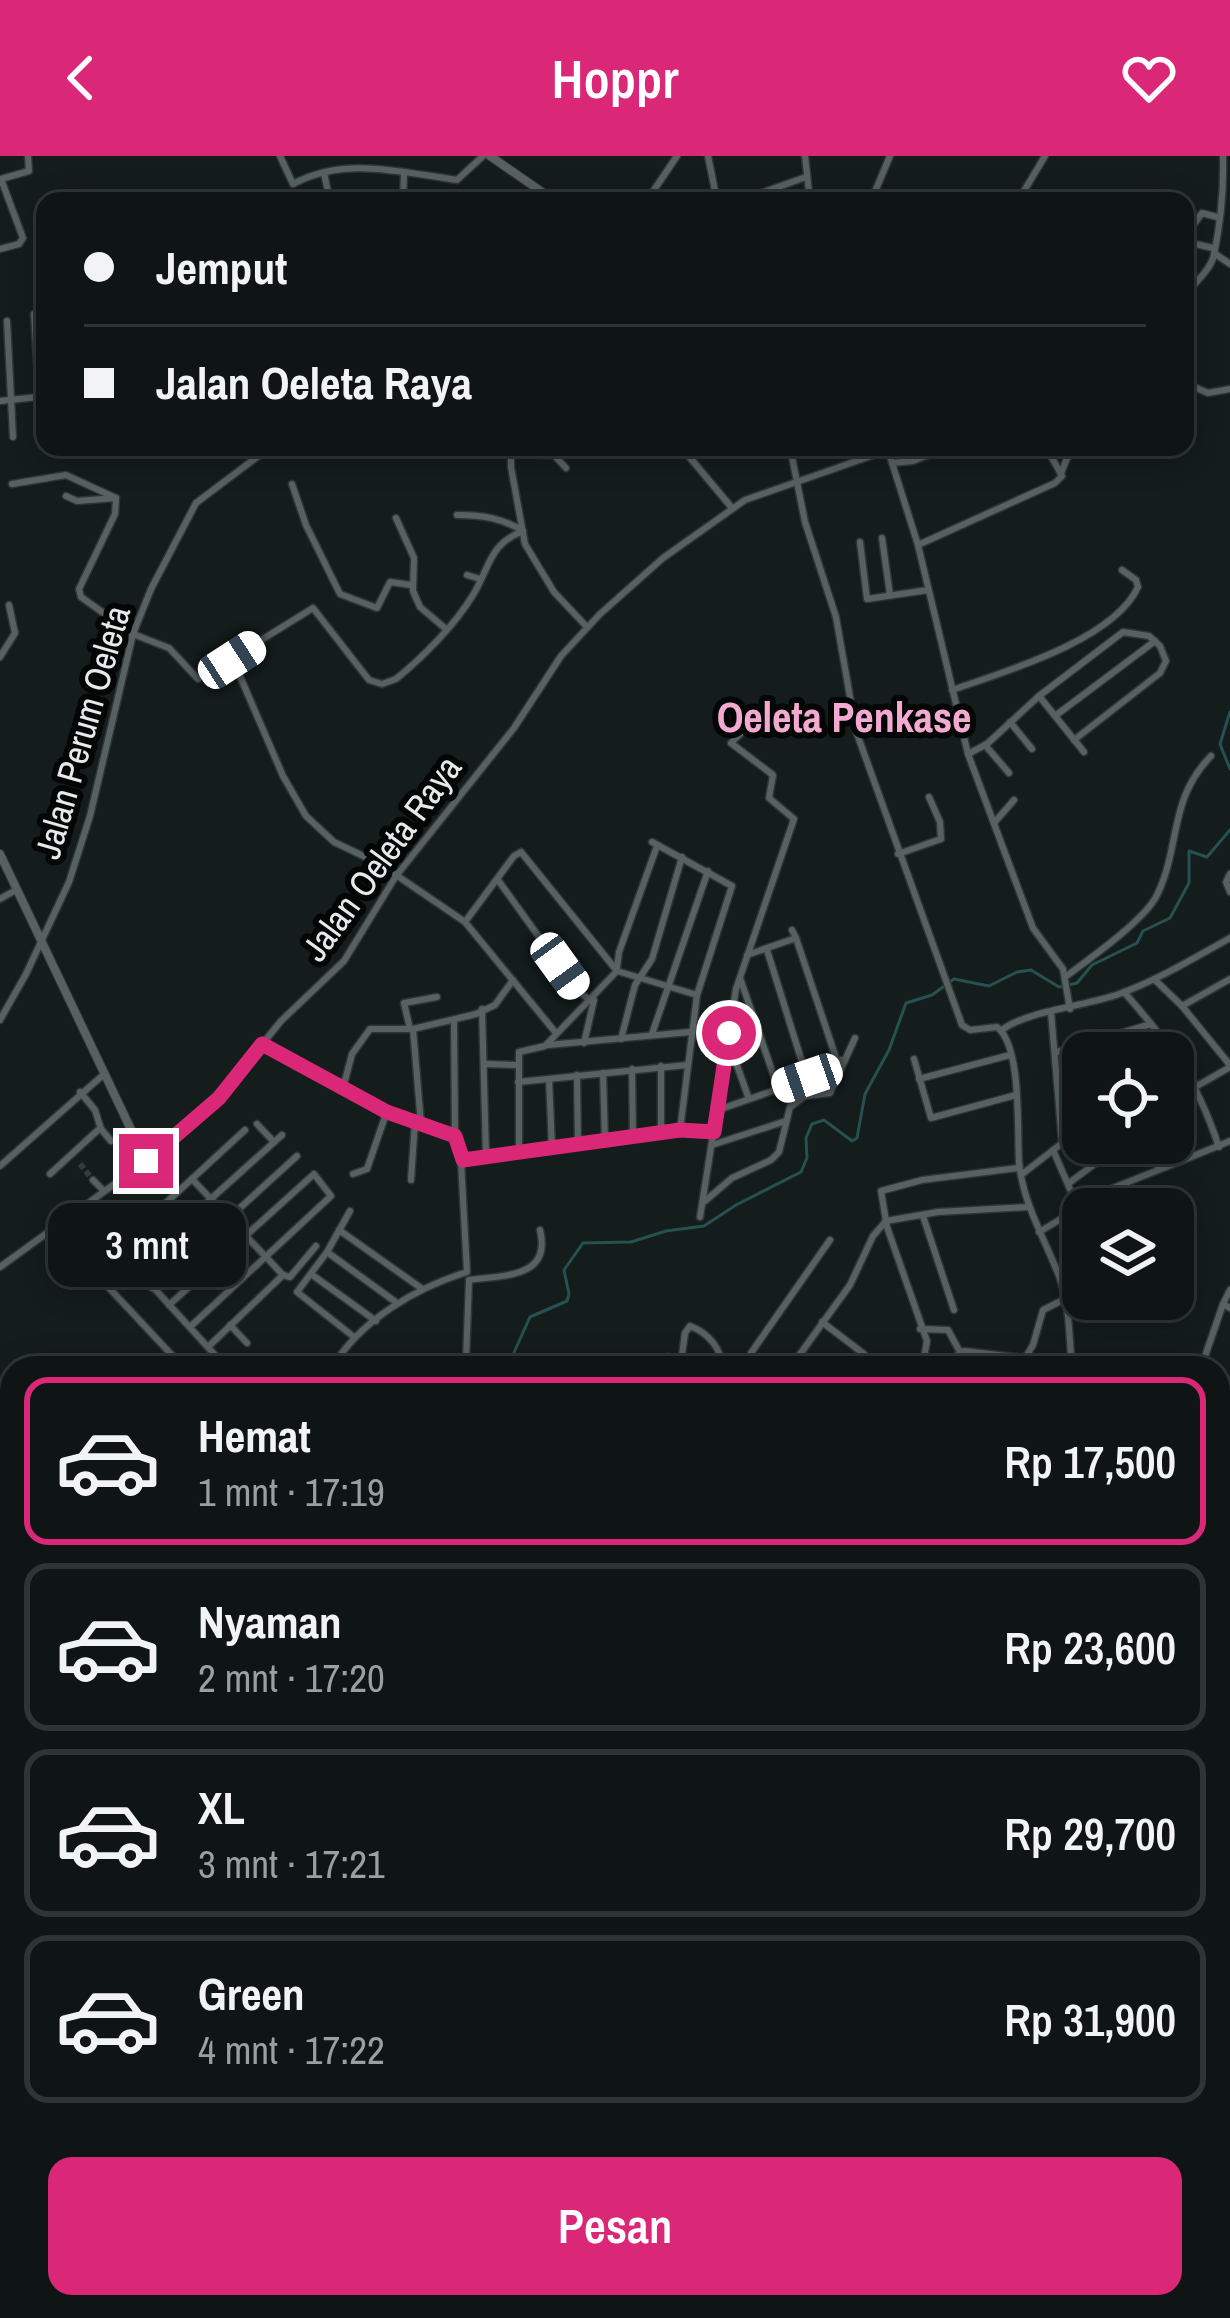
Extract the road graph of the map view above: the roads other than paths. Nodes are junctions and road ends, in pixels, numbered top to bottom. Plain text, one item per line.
1 (28, 156) edge
2 (280, 156) edge
3 (487, 156) edge
4 (676, 156) edge
5 (708, 156) edge
6 (806, 156) edge
7 (890, 156) edge
8 (1045, 156) edge
9 (1223, 156) edge
10 (325, 173) junction
11 (404, 173) junction
12 (806, 177) junction
13 (1, 179) edge
14 (328, 192) edge
15 (403, 192) edge
16 (534, 192) edge
17 (653, 192) edge
18 (715, 192) edge
19 (764, 192) edge
20 (808, 192) edge
21 (875, 192) edge
22 (1023, 192) edge
23 (1217, 219) junction
24 (1194, 224) edge
25 (1230, 230) edge
26 (1194, 244) edge
27 (0, 249) edge
28 (1213, 251) junction
29 (1230, 264) edge
30 (1194, 282) edge
31 (34, 314) dead end
32 (7, 321) dead end
33 (36, 347) edge
34 (1194, 387) edge
35 (1230, 389) edge
36 (36, 397) edge
37 (0, 400) edge
38 (11, 400) junction
39 (14, 437) dead end
40 (259, 456) edge
41 (511, 456) edge
42 (555, 456) edge
43 (689, 456) edge
44 (792, 456) edge
45 (868, 456) edge
46 (891, 456) edge
47 (926, 456) edge
48 (1051, 456) edge
49 (1069, 456) edge
50 (892, 463) junction
51 (566, 469) dead end
52 (1060, 472) junction
53 (797, 482) junction
54 (12, 484) dead end
55 (292, 484) dead end
56 (66, 496) dead end
57 (116, 498) junction
58 (732, 508) junction
59 (458, 515) dead end
60 (397, 518) dead end
61 (523, 531) junction
62 (882, 538) dead end
63 (860, 542) dead end
64 (918, 545) junction
65 (1122, 570) dead end
66 (467, 574) dead end
67 (480, 579) junction
68 (412, 585) junction
69 (928, 590) junction
70 (890, 595) junction
71 (9, 605) dead end
72 (587, 627) junction
73 (446, 629) junction
74 (134, 634) junction
75 (1155, 640) junction
76 (0, 656) edge
77 (232, 660) junction
78 (952, 690) junction
79 (1039, 696) junction
80 (1055, 716) junction
81 (1010, 722) junction
82 (746, 728) dead end
83 (1074, 740) junction
84 (985, 745) junction
85 (1032, 749) dead end
86 (1084, 752) dead end
87 (968, 754) junction
88 (1211, 756) dead end
89 (1009, 773) dead end
90 (929, 797) dead end
91 (1015, 800) dead end
92 (994, 823) junction
93 (0, 854) edge
94 (898, 854) junction
95 (682, 857) junction
96 (3, 871) edge
97 (708, 871) junction
98 (1230, 875) edge
99 (396, 876) junction
100 (498, 880) junction
101 (16, 890) junction
102 (1230, 892) edge
103 (0, 899) edge
104 (465, 922) junction
105 (42, 937) junction
106 (1230, 938) edge
107 (767, 950) junction
108 (747, 955) junction
109 (617, 971) junction
110 (740, 978) junction
111 (1154, 979) junction
112 (1230, 979) edge
113 (513, 980) junction
114 (641, 980) junction
115 (1065, 980) junction
116 (666, 987) junction
117 (1124, 992) junction
118 (697, 995) junction
119 (437, 997) dead end
120 (592, 998) junction
121 (1181, 1006) junction
122 (482, 1010) junction
123 (1070, 1010) junction
124 (1051, 1012) junction
125 (454, 1018) junction
126 (0, 1020) edge
127 (1151, 1024) junction
128 (412, 1029) junction
129 (1002, 1030) junction
130 (692, 1032) junction
131 (1157, 1032) edge
132 (556, 1033) junction
133 (652, 1034) junction
134 (854, 1038) dead end
135 (620, 1039) junction
136 (584, 1043) junction
137 (262, 1044) junction
138 (729, 1045) junction
139 (545, 1046) junction
140 (1057, 1053) junction
141 (1010, 1054) junction
142 (914, 1059) dead end
143 (840, 1061) junction
144 (484, 1064) junction
145 (518, 1065) junction
146 (688, 1065) junction
147 (661, 1066) junction
148 (1230, 1066) edge
149 (632, 1069) junction
150 (603, 1073) junction
151 (103, 1075) junction
152 (577, 1075) junction
153 (549, 1078) junction
154 (807, 1078) junction
155 (919, 1079) junction
156 (518, 1082) junction
157 (1194, 1082) edge
158 (1062, 1086) edge
159 (1197, 1086) junction
160 (1058, 1087) junction
161 (1194, 1087) edge
162 (343, 1088) junction
163 (778, 1088) junction
164 (80, 1092) junction
165 (1016, 1095) junction
166 (749, 1099) junction
167 (718, 1110) junction
168 (387, 1112) junction
169 (786, 1121) junction
170 (418, 1123) junction
171 (257, 1124) dead end
172 (101, 1129) junction
173 (245, 1130) dead end
174 (680, 1130) junction
175 (714, 1132) junction
176 (661, 1134) junction
177 (282, 1135) dead end
178 (455, 1136) junction
179 (632, 1138) junction
180 (111, 1141) dead end
181 (605, 1141) junction
182 (1230, 1141) edge
183 (274, 1142) junction
184 (1062, 1142) joint
185 (578, 1143) junction
186 (712, 1145) junction
187 (1219, 1147) junction
188 (552, 1148) junction
189 (0, 1150) edge
190 (1053, 1150) junction
191 (520, 1151) junction
192 (10, 1155) junction
193 (68, 1155) junction
194 (486, 1155) junction
195 (297, 1156) dead end
196 (1194, 1156) edge
197 (463, 1160) junction
198 (146, 1161) junction
199 (80, 1164) tunnel mouth
200 (1095, 1164) edge
201 (1157, 1164) edge
202 (1172, 1164) edge
203 (0, 1166) edge
204 (1159, 1169) junction
205 (1020, 1172) junction
206 (50, 1174) dead end
207 (353, 1174) dead end
208 (192, 1179) junction
209 (93, 1180) tunnel mouth
210 (411, 1180) dead end
211 (1069, 1184) junction
212 (1071, 1188) edge
213 (1113, 1188) edge
214 (104, 1191) junction
215 (209, 1197) junction
216 (702, 1203) junction
217 (1028, 1207) junction
218 (81, 1208) junction
219 (350, 1210) dead end
220 (923, 1216) junction
221 (228, 1217) junction
222 (700, 1217) dead end
223 (886, 1220) junction
224 (1062, 1222) edge
225 (53, 1228) junction
226 (339, 1230) junction
227 (540, 1230) dead end
228 (1039, 1232) junction
229 (247, 1237) junction
230 (830, 1240) dead end
231 (316, 1246) dead end
232 (117, 1248) junction
233 (327, 1252) junction
234 (266, 1256) junction
235 (0, 1267) edge
236 (134, 1268) junction
237 (311, 1274) junction
238 (284, 1276) junction
239 (468, 1276) junction
240 (1062, 1287) edge
241 (422, 1288) junction
242 (153, 1289) junction
243 (1230, 1291) edge
244 (1062, 1300) edge
245 (398, 1304) junction
246 (170, 1305) junction
247 (1227, 1306) edge
248 (954, 1310) dead end
249 (1067, 1320) edge
250 (376, 1321) junction
251 (823, 1322) junction
252 (230, 1325) junction
253 (190, 1327) junction
254 (920, 1329) junction
255 (355, 1338) junction
256 (247, 1343) dead end
257 (208, 1347) junction
258 (961, 1352) junction
259 (864, 1354) dead end
260 (174, 1356) edge
261 (215, 1356) edge
262 (341, 1356) edge
263 (466, 1356) edge
264 (682, 1356) edge
265 (722, 1356) edge
266 (752, 1356) edge
267 (799, 1356) edge
268 (925, 1356) edge
269 (955, 1356) edge
270 (1004, 1356) edge
271 (1026, 1356) edge
272 (1071, 1356) edge
273 (1206, 1356) edge

1 - 13 street
2 - 10 street
3 - 11 street
3 - 16 street
4 - 17 street
5 - 18 street
6 - 12 street
7 - 21 street
8 - 22 street
9 - 23 street
10 - 11 street
10 - 14 street
11 - 15 street
12 - 19 street
12 - 20 street
13 - 27 street
23 - 24 street
23 - 25 street
23 - 28 street
26 - 28 street
28 - 29 street
28 - 30 street
31 - 33 street
32 - 38 street
34 - 35 street
36 - 38 street
37 - 38 street
38 - 39 street
40 - 74 street, Jalan Perum Oeleta
41 - 61 street
42 - 51 street
43 - 58 street
44 - 53 street
45 - 53 street, Jalan Oeleta Raya
46 - 50 street
47 - 50 street
48 - 52 street
49 - 52 street
50 - 64 street
52 - 64 street
53 - 58 street, Jalan Oeleta Raya
53 - 94 street
54 - 57 street
55 - 68 street
56 - 57 street
57 - 74 street
58 - 72 street, Jalan Oeleta Raya
59 - 61 street
60 - 68 street
61 - 67 street
61 - 72 street
62 - 70 street
63 - 70 street
64 - 69 street
65 - 78 street
66 - 67 street
67 - 73 street
68 - 73 street
69 - 70 street
69 - 78 street
71 - 76 street
72 - 99 street, Jalan Oeleta Raya
73 - 77 street
74 - 77 street
74 - 105 street, Jalan Perum Oeleta
75 - 79 street
75 - 80 street
75 - 83 street
77 - 99 street
78 - 87 street
79 - 80 street
79 - 81 street
80 - 83 street
81 - 84 street
81 - 85 street
82 - 108 street
83 - 86 street
84 - 87 street
84 - 89 street
87 - 92 street
88 - 115 street
90 - 94 street
91 - 92 street
92 - 115 street
93 - 96 street, Jalan Perum Oeleta
94 - 129 street
95 - 97 street
95 - 109 street
95 - 114 street
96 - 101 street, Jalan Perum Oeleta
97 - 116 street
97 - 118 street
98 - 102 street
99 - 104 street
99 - 137 street, Jalan Oeleta Raya
100 - 104 street
100 - 109 street
100 - 120 street
101 - 103 street
101 - 105 street, Jalan Perum Oeleta
104 - 113 street
105 - 126 street, Jalan Perum Oeleta
105 - 151 street
106 - 111 street
107 - 108 street
107 - 143 street
107 - 154 street
108 - 110 street
109 - 114 street
109 - 120 street
110 - 138 street
110 - 163 street
111 - 117 street
111 - 121 street
112 - 121 street
113 - 122 street
113 - 132 street
114 - 116 street
114 - 135 street
115 - 123 street
116 - 118 street
116 - 133 street
117 - 123 street
117 - 127 street
118 - 130 street
119 - 128 street
120 - 132 street
120 - 136 street
121 - 148 street
122 - 125 street
122 - 144 street
123 - 124 street
124 - 129 street
124 - 140 street
125 - 128 street
125 - 178 street
127 - 131 street
127 - 140 street
128 - 162 street
128 - 170 street
129 - 141 street
130 - 133 street
130 - 146 street
132 - 139 street
133 - 135 street
134 - 143 street
135 - 136 street
136 - 139 street
137 - 162 street
137 - 198 street, Jalan Oeleta Raya
138 - 166 street
138 - 167 street
139 - 145 street
140 - 160 street
141 - 155 street
141 - 165 street
142 - 155 street
143 - 154 street
143 - 169 street
144 - 145 street
144 - 194 street
145 - 156 street
146 - 147 street
146 - 174 street
147 - 149 street
147 - 176 street
148 - 159 street
149 - 150 street
149 - 179 street
150 - 152 street
150 - 181 street
151 - 164 street
151 - 198 street
152 - 153 street
152 - 185 street
153 - 156 street
153 - 188 street
154 - 163 street
155 - 165 street
156 - 191 street
157 - 159 street
158 - 160 street
159 - 161 street
159 - 187 street
160 - 184 street
162 - 168 street
163 - 166 street
164 - 172 street
164 - 192 street
165 - 205 street
166 - 167 street
167 - 175 street
168 - 170 street
168 - 207 street
169 - 186 street
169 - 216 street
170 - 178 street
170 - 210 street
171 - 183 street
172 - 180 street
172 - 193 street
173 - 208 street
174 - 175 street
174 - 176 street
175 - 186 street
176 - 179 street
177 - 183 street
178 - 197 street
179 - 181 street
181 - 185 street
182 - 187 street
183 - 215 street
184 - 190 street
185 - 188 street
186 - 216 street
187 - 196 street
188 - 191 street
189 - 192 street
190 - 205 street
190 - 211 street
191 - 194 street
192 - 203 street
193 - 199 street
193 - 206 street
194 - 197 street
195 - 221 street
197 - 239 street
198 - 214 street, Jalan Oeleta Raya
200 - 211 street
201 - 204 street
202 - 204 street
204 - 213 street
205 - 217 street
205 - 223 street
208 - 215 street
208 - 232 street
209 - 214 street
211 - 212 street
214 - 218 street, Jalan Oeleta Raya
215 - 221 street
215 - 236 street
216 - 222 street
217 - 220 street
217 - 228 street
218 - 225 street, Jalan Oeleta Raya
218 - 232 street
219 - 226 street
220 - 223 street
220 - 248 street
221 - 229 street
221 - 242 street
223 - 251 street
223 - 254 street
224 - 228 street
225 - 235 street, Jalan Oeleta Raya
225 - 260 street
226 - 233 street
226 - 241 street
227 - 239 street
228 - 240 street
229 - 234 street
229 - 234 street
229 - 246 street
230 - 266 street
231 - 238 street
232 - 236 street
233 - 237 street
233 - 245 street
234 - 238 street
234 - 253 street
236 - 242 street
237 - 250 street
237 - 255 street
238 - 252 street
239 - 241 street
239 - 263 street
241 - 245 street
242 - 246 street
243 - 247 street
244 - 271 street
245 - 250 street
246 - 253 street
247 - 273 street
249 - 272 street
250 - 255 street
251 - 259 street
251 - 267 street
252 - 256 street
252 - 257 street
253 - 257 street
254 - 258 street
254 - 268 street
255 - 262 street
257 - 261 street
258 - 269 street
258 - 270 street
264 - 265 street

